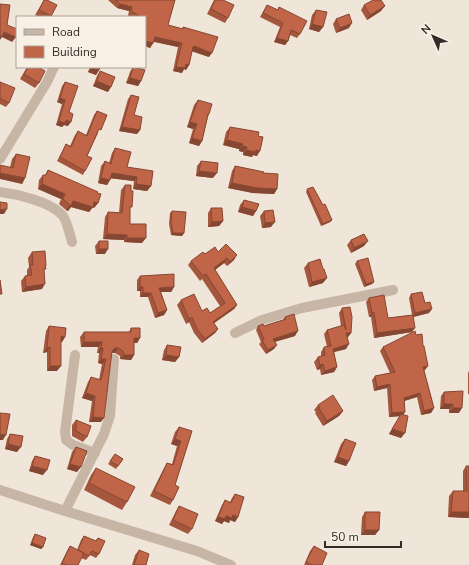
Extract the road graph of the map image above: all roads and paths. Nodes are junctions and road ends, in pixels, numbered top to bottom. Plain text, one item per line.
1 (54, 68) edge
2 (0, 159) edge
3 (0, 192) edge
4 (72, 242) dead end
5 (393, 290) dead end
6 (235, 333) dead end
7 (75, 356) dead end
8 (114, 359) dead end
9 (95, 454) junction
10 (0, 490) edge
11 (65, 511) junction
12 (231, 565) edge

1 - 2 street
3 - 4 street
5 - 6 street
7 - 9 street
8 - 9 street
9 - 11 street
10 - 11 street
11 - 12 street

